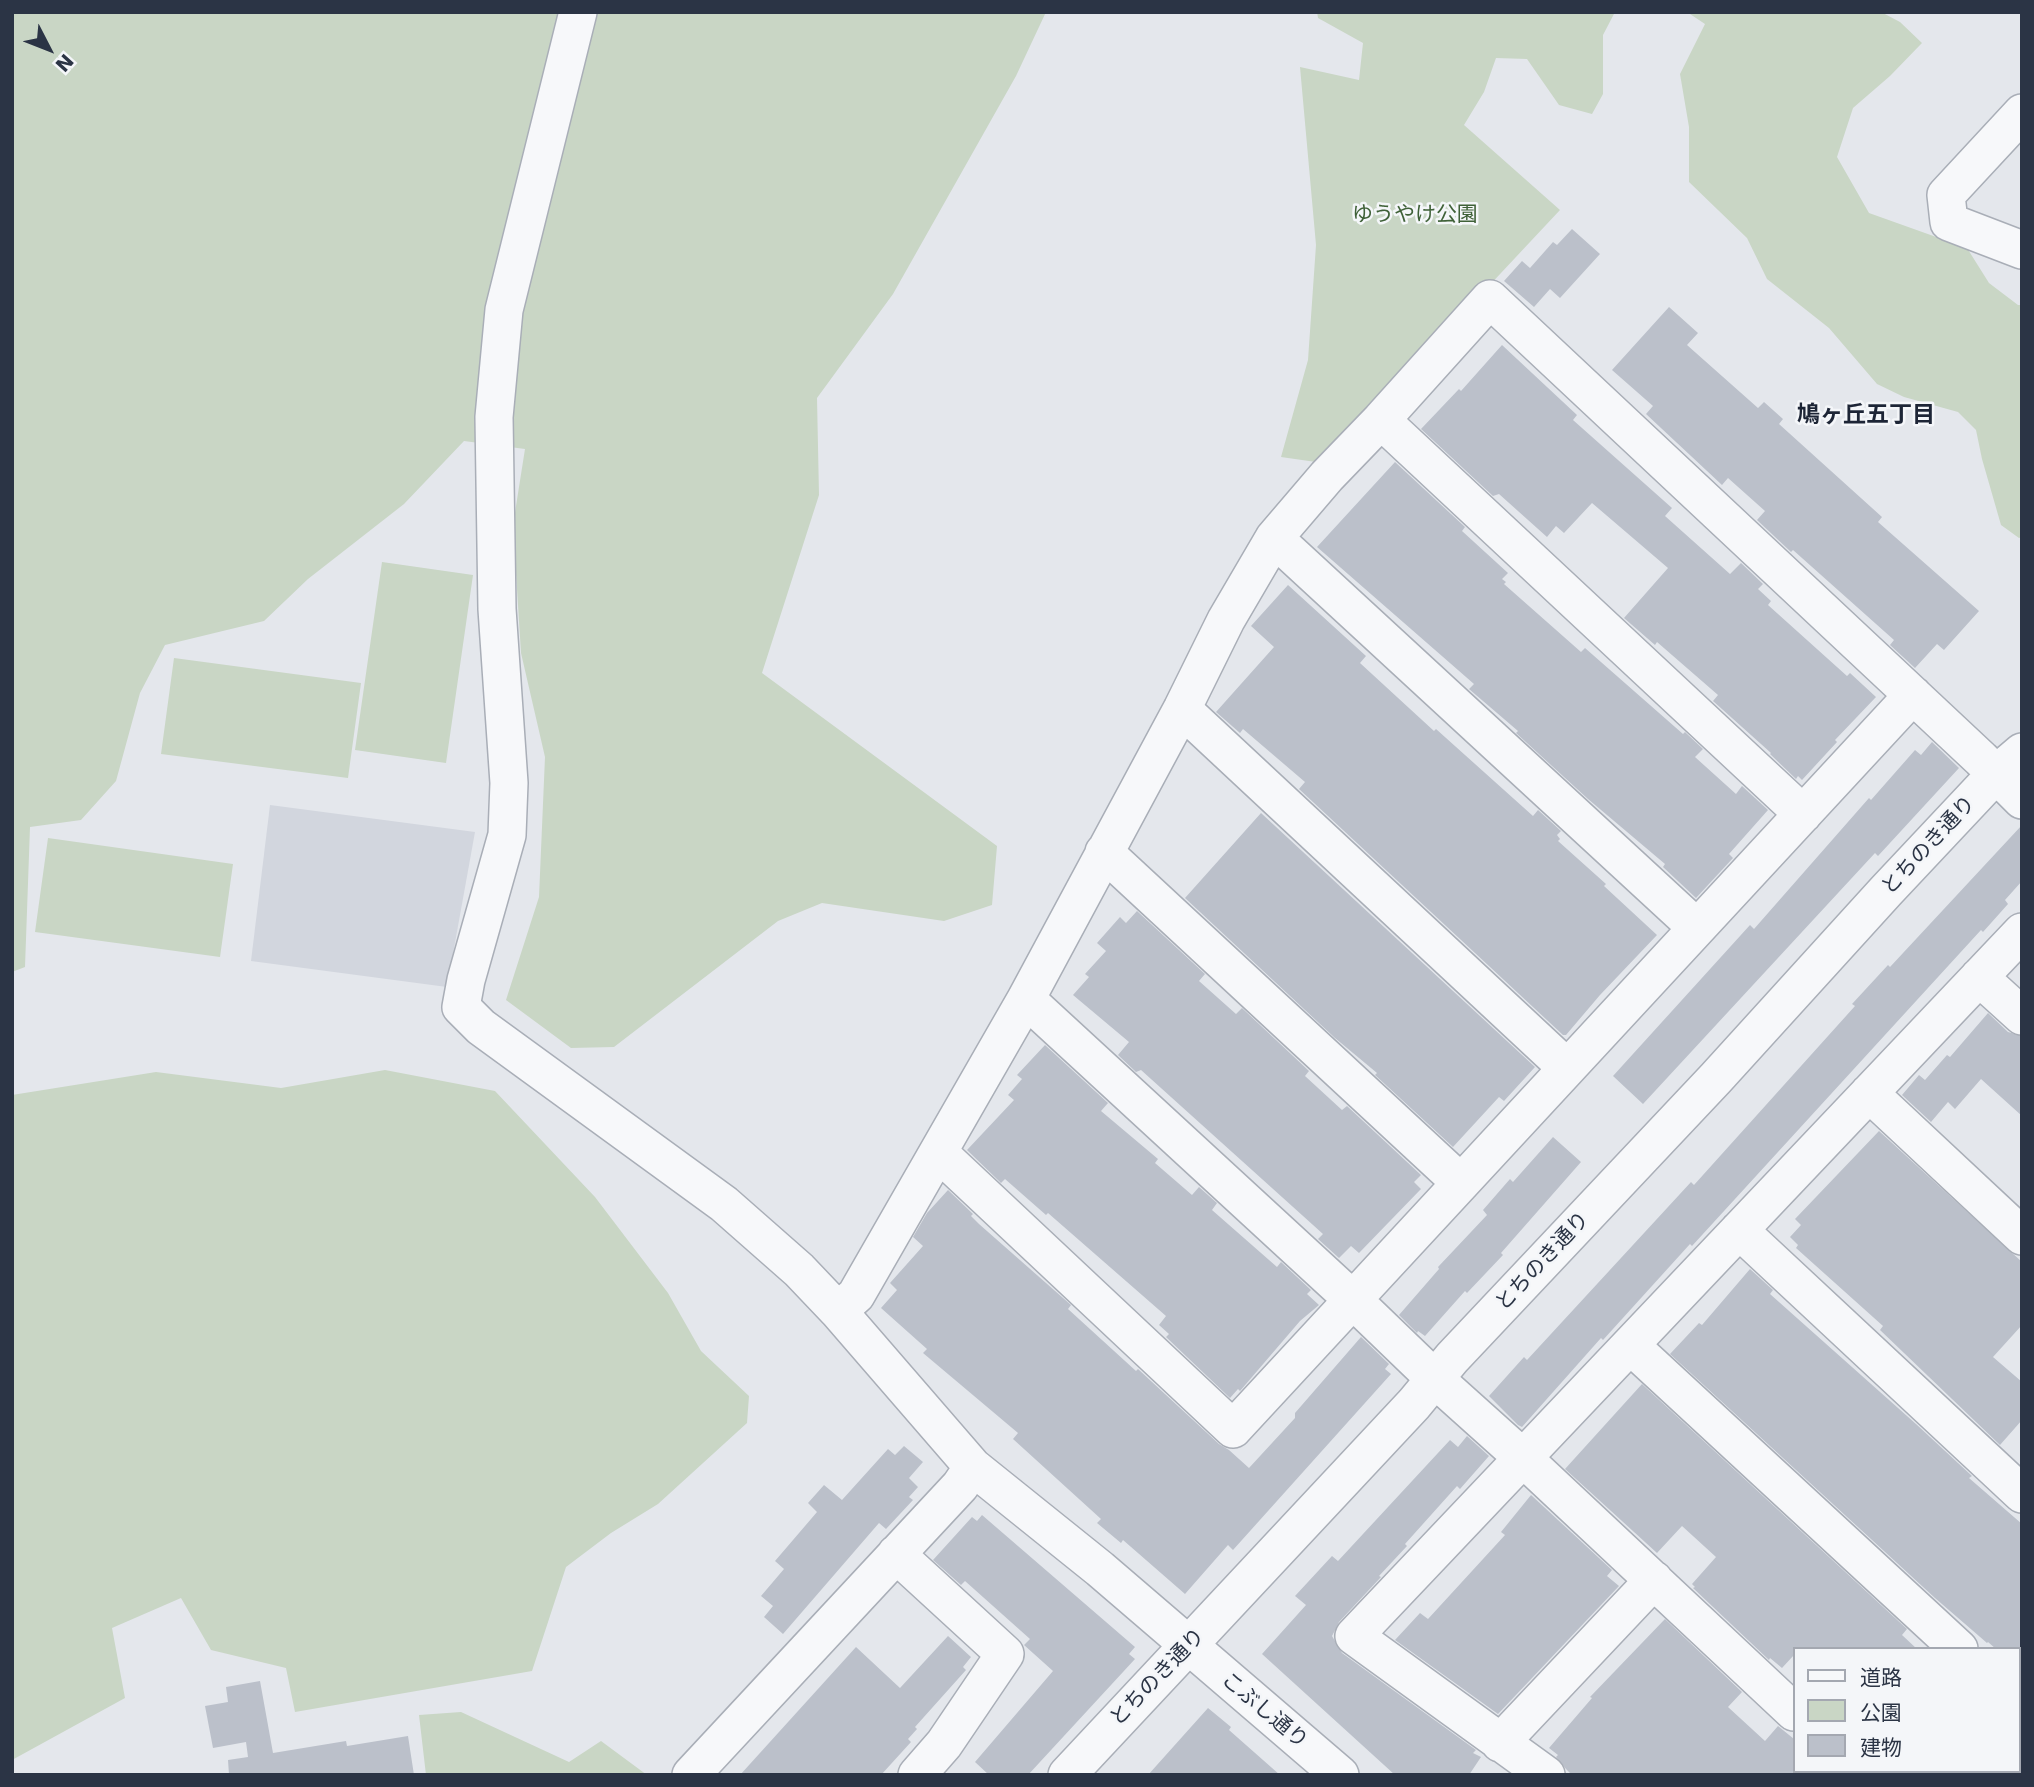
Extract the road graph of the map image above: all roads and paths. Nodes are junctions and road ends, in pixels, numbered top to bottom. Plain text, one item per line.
1 (578, 12) edge
2 (2022, 113) edge
3 (2022, 250) edge
4 (1381, 421) junction
5 (1274, 538) junction
6 (1913, 695) junction
7 (1182, 709) junction
8 (2009, 763) edge
9 (2022, 800) edge
10 (1803, 814) junction
11 (1104, 852) junction
12 (1697, 928) junction
13 (2022, 932) edge
14 (1979, 977) junction
15 (1026, 999) junction
16 (2022, 1016) edge
17 (1567, 1068) junction
18 (1869, 1093) junction
19 (939, 1153) junction
20 (1461, 1183) junction
21 (1739, 1230) junction
22 (2022, 1236) edge
23 (1353, 1300) junction
24 (838, 1311) junction
25 (1630, 1345) junction
26 (1435, 1379) junction
27 (1523, 1458) junction
28 (973, 1468) junction
29 (2022, 1494) edge
30 (896, 1554) junction
31 (1654, 1580) junction
32 (1189, 1646) junction
33 (1957, 1647) edge
34 (1792, 1710) edge
35 (1500, 1744) junction
36 (691, 1775) edge
37 (917, 1775) edge
38 (1067, 1775) edge
39 (1340, 1775) edge
40 (1546, 1775) edge

1 - 24 street, こぶし通り
2 - 3 street
4 - 5 street
4 - 6 street
4 - 10 street
5 - 7 street
5 - 12 street
6 - 8 street
6 - 10 street
7 - 11 street
7 - 17 street
8 - 9 street
8 - 26 street, とちのき通り
10 - 12 street
11 - 15 street
11 - 20 street
12 - 17 street
13 - 14 street
14 - 16 street
14 - 18 street
15 - 19 street
15 - 23 street
17 - 20 street
18 - 21 street
18 - 22 street
19 - 23 street
19 - 24 street
20 - 23 street
21 - 25 street
21 - 29 street
23 - 26 street
24 - 28 street, こぶし通り
25 - 27 street
25 - 33 street
26 - 27 street
26 - 32 street, とちのき通り
27 - 31 street
27 - 35 street
28 - 30 street
28 - 32 street, こぶし通り
30 - 36 street
30 - 37 street
31 - 34 street
31 - 35 street
32 - 38 street, とちのき通り
32 - 39 street, こぶし通り
35 - 40 street

